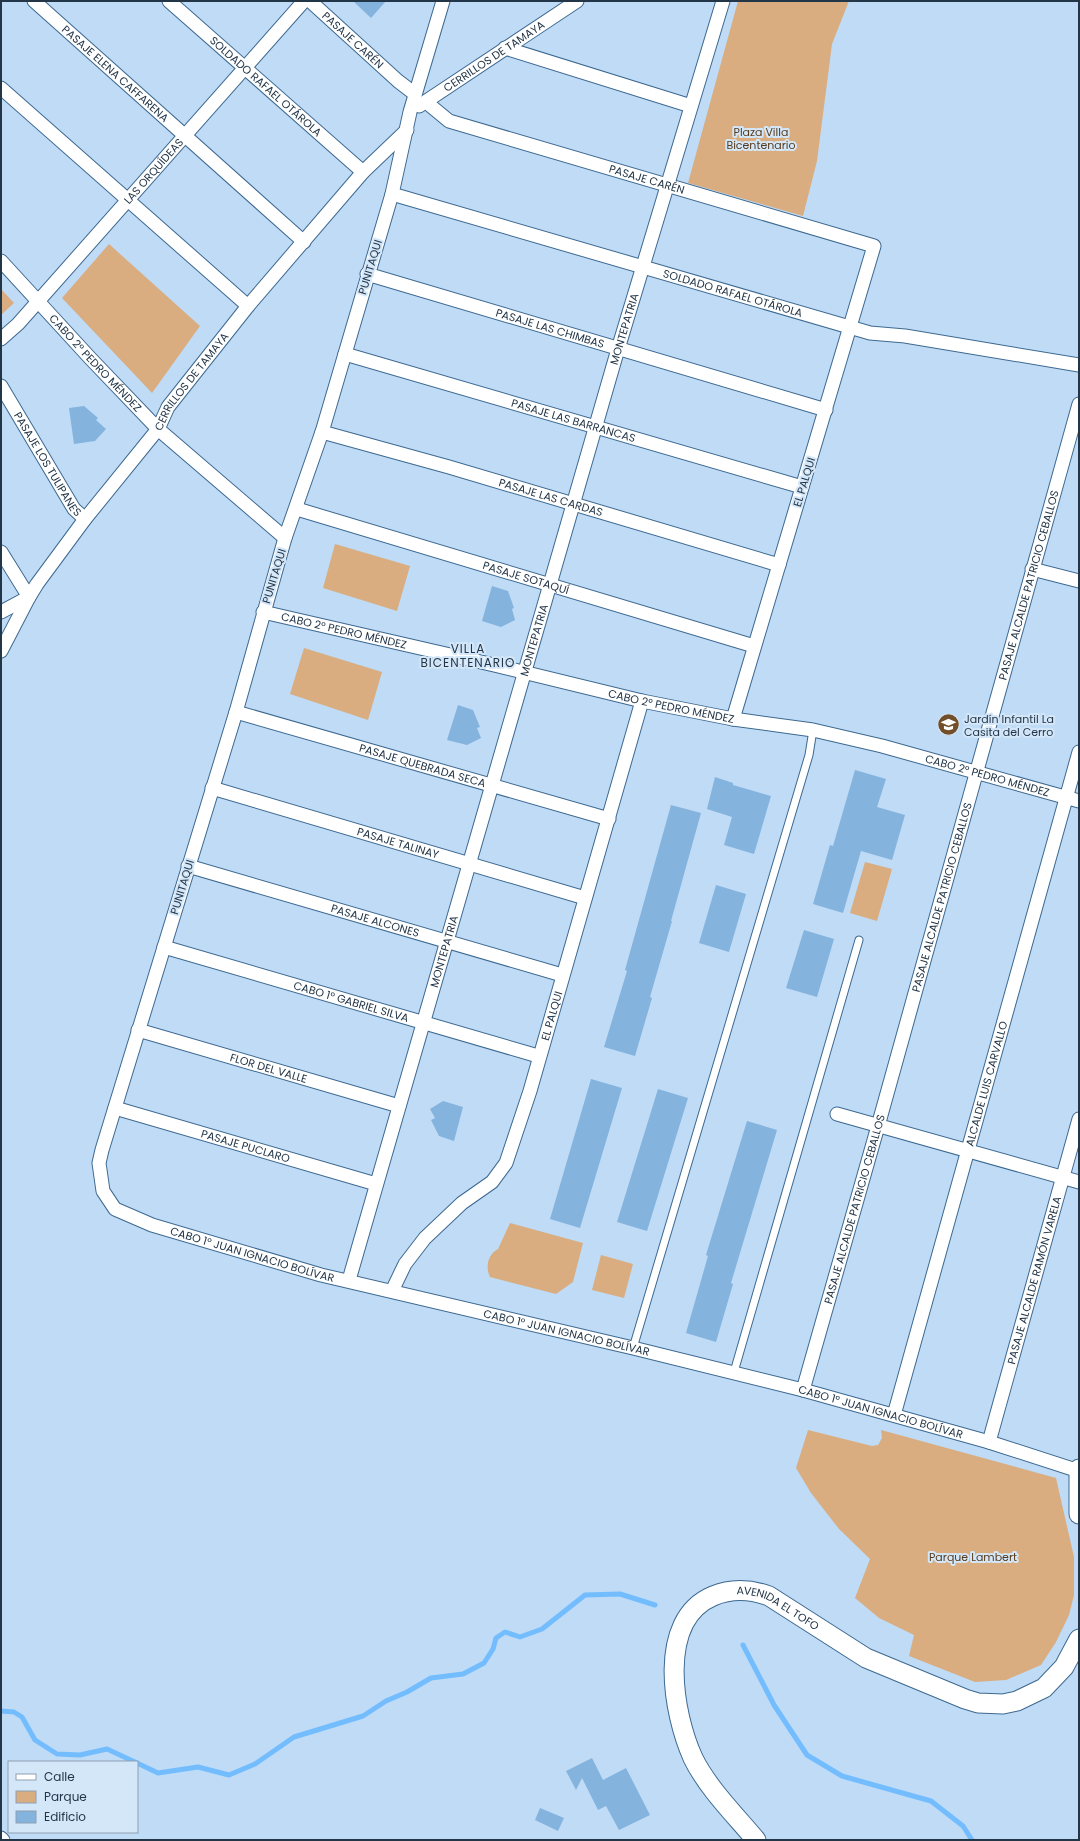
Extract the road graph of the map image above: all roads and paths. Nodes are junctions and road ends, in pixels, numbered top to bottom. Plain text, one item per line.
1 (34, 1) edge
2 (169, 1) edge
3 (304, 1) edge
4 (310, 1) edge
5 (443, 1) edge
6 (577, 1) edge
7 (723, 1) edge
8 (505, 48) junction
9 (245, 68) junction
10 (1, 88) edge
11 (421, 98) junction
12 (691, 106) junction
13 (407, 130) junction
14 (184, 135) junction
15 (363, 172) junction
16 (667, 186) junction
17 (392, 194) junction
18 (128, 200) junction
19 (304, 242) junction
20 (874, 246) joint
21 (1, 261) edge
22 (644, 267) junction
23 (367, 274) junction
24 (38, 300) junction
25 (248, 306) junction
26 (850, 328) junction
27 (1, 339) edge
28 (618, 349) junction
29 (345, 354) junction
30 (1079, 365) edge
31 (1, 386) edge
32 (1079, 404) edge
33 (826, 410) junction
34 (595, 427) junction
35 (158, 429) junction
36 (322, 432) junction
37 (802, 487) junction
38 (573, 505) junction
39 (297, 509) junction
40 (85, 519) junction
41 (285, 538) junction
42 (1, 552) edge
43 (779, 565) junction
44 (1032, 569) junction
45 (1079, 581) edge
46 (551, 584) junction
47 (29, 596) junction
48 (1, 612) edge
49 (263, 612) junction
50 (754, 646) junction
51 (1, 651) edge
52 (525, 672) junction
53 (642, 701) junction
54 (236, 712) junction
55 (733, 718) junction
56 (813, 730) junction
57 (1079, 752) edge
58 (977, 772) junction
59 (493, 786) junction
60 (212, 788) junction
61 (1066, 798) junction
62 (1079, 801) edge
63 (609, 819) junction
64 (470, 865) junction
65 (188, 866) junction
66 (585, 898) junction
67 (860, 940) dead end
68 (447, 942) junction
69 (164, 947) junction
70 (562, 975) junction
71 (424, 1023) junction
72 (138, 1030) junction
73 (538, 1056) junction
74 (399, 1106) junction
75 (115, 1108) junction
76 (837, 1114) dead end
77 (1079, 1118) edge
78 (878, 1126) junction
79 (102, 1150) joint
80 (968, 1150) junction
81 (1062, 1177) junction
82 (1079, 1182) edge
83 (376, 1184) junction
84 (349, 1280) junction
85 (392, 1291) junction
86 (633, 1348) junction
87 (734, 1372) junction
88 (803, 1390) junction
89 (894, 1415) junction
90 (989, 1442) junction
91 (1079, 1470) edge
92 (1079, 1514) edge
93 (1079, 1641) edge
94 (756, 1840) edge

1 - 14 street, PASAJE ELENA CAFFARENA
2 - 9 street, SOLDADO RAFAEL OTÁROLA
3 - 9 street, LAS ORQUÍDEAS
4 - 11 street, PASAJE CARÉN
5 - 11 street, PUNITAQUI
6 - 8 street, CERRILLOS DE TAMAYA
7 - 12 street, MONTEPATRIA
8 - 11 street, CERRILLOS DE TAMAYA
8 - 12 street
9 - 14 street, LAS ORQUÍDEAS
9 - 15 street, SOLDADO RAFAEL OTÁROLA
10 - 18 street
11 - 13 street, PUNITAQUI
11 - 16 street, PASAJE CARÉN
12 - 16 street, MONTEPATRIA
13 - 15 street, CERRILLOS DE TAMAYA
13 - 17 street, PUNITAQUI
14 - 18 street, LAS ORQUÍDEAS
14 - 19 street, PASAJE ELENA CAFFARENA
15 - 19 street, CERRILLOS DE TAMAYA
16 - 20 street, PASAJE CARÉN
16 - 22 street, MONTEPATRIA
17 - 22 street, SOLDADO RAFAEL OTÁROLA
17 - 23 street, PUNITAQUI
18 - 24 street, LAS ORQUÍDEAS
18 - 25 street
19 - 25 street, CERRILLOS DE TAMAYA
20 - 26 street, EL PALQUI
21 - 24 street, CABO 2° PEDRO MÉNDEZ
22 - 26 street, SOLDADO RAFAEL OTÁROLA
22 - 28 street, MONTEPATRIA
23 - 28 street, PASAJE LAS CHIMBAS
23 - 29 street, PUNITAQUI
24 - 27 street, LAS ORQUÍDEAS
24 - 35 street, CABO 2° PEDRO MÉNDEZ
25 - 35 street, CERRILLOS DE TAMAYA
26 - 30 street, SOLDADO RAFAEL OTÁROLA
26 - 33 street, EL PALQUI
28 - 33 street, PASAJE LAS CHIMBAS
28 - 34 street, MONTEPATRIA
29 - 34 street, PASAJE LAS BARRANCAS
29 - 36 street, PUNITAQUI
31 - 40 street, PASAJE LOS TULIPANES
32 - 44 street, PASAJE ALCALDE PATRICIO CEBALLOS
33 - 37 street, EL PALQUI
34 - 37 street, PASAJE LAS BARRANCAS
34 - 38 street, MONTEPATRIA
35 - 40 street, CERRILLOS DE TAMAYA
35 - 41 street, CABO 2° PEDRO MÉNDEZ
36 - 38 street, PASAJE LAS CARDAS
36 - 39 street, PUNITAQUI
37 - 43 street, EL PALQUI
38 - 43 street, PASAJE LAS CARDAS
38 - 46 street, MONTEPATRIA
39 - 41 street, PUNITAQUI
39 - 46 street, PASAJE SOTAQUÍ
40 - 47 street, CERRILLOS DE TAMAYA
41 - 49 street, PUNITAQUI
42 - 47 street
43 - 50 street, EL PALQUI
44 - 45 street
44 - 58 street, PASAJE ALCALDE PATRICIO CEBALLOS
46 - 50 street, PASAJE SOTAQUÍ
46 - 52 street, MONTEPATRIA
47 - 48 street
47 - 51 street, CERRILLOS DE TAMAYA
49 - 52 street, CABO 2° PEDRO MÉNDEZ
49 - 54 street, PUNITAQUI
50 - 55 street, EL PALQUI
52 - 53 street, CABO 2° PEDRO MÉNDEZ
52 - 59 street, MONTEPATRIA
53 - 55 street, CABO 2° PEDRO MÉNDEZ
53 - 63 street, EL PALQUI
54 - 59 street, PASAJE QUEBRADA SECA
54 - 60 street, PUNITAQUI
55 - 56 street, CABO 2° PEDRO MÉNDEZ
56 - 58 street, CABO 2° PEDRO MÉNDEZ
56 - 86 lane
57 - 61 street, ALCALDE LUIS CARVALLO
58 - 61 street, CABO 2° PEDRO MÉNDEZ
58 - 78 street, PASAJE ALCALDE PATRICIO CEBALLOS
59 - 63 street, PASAJE QUEBRADA SECA
59 - 64 street, MONTEPATRIA
60 - 64 street, PASAJE TALINAY
60 - 65 street, PUNITAQUI
61 - 62 street, CABO 2° PEDRO MÉNDEZ
61 - 80 street, ALCALDE LUIS CARVALLO
63 - 66 street, EL PALQUI
64 - 66 street, PASAJE TALINAY
64 - 68 street, MONTEPATRIA
65 - 68 street, PASAJE ALCONES
65 - 69 street, PUNITAQUI
66 - 70 street, EL PALQUI
67 - 87 lane
68 - 70 street, PASAJE ALCONES
68 - 71 street, MONTEPATRIA
69 - 71 street, CABO 1° GABRIEL SILVA
69 - 72 street, PUNITAQUI
70 - 73 street, EL PALQUI
71 - 73 street, CABO 1° GABRIEL SILVA
71 - 74 street, MONTEPATRIA
72 - 74 street, FLOR DEL VALLE
72 - 75 street, PUNITAQUI
73 - 85 street, EL PALQUI
74 - 83 street, MONTEPATRIA
75 - 79 street, PUNITAQUI
75 - 83 street, PASAJE PUCLARO
76 - 78 street
77 - 81 street, PASAJE ALCALDE RAMÓN VARELA
78 - 80 street
78 - 88 street, PASAJE ALCALDE PATRICIO CEBALLOS
79 - 84 street, CABO 1° JUAN IGNACIO BOLÍVAR
80 - 81 street
80 - 89 street, ALCALDE LUIS CARVALLO
81 - 82 street
81 - 90 street, PASAJE ALCALDE RAMÓN VARELA
83 - 84 street, MONTEPATRIA
84 - 85 street, CABO 1° JUAN IGNACIO BOLÍVAR
85 - 86 street, CABO 1° JUAN IGNACIO BOLÍVAR
86 - 87 street, CABO 1° JUAN IGNACIO BOLÍVAR
87 - 88 street, CABO 1° JUAN IGNACIO BOLÍVAR
88 - 89 street, CABO 1° JUAN IGNACIO BOLÍVAR
89 - 90 street, CABO 1° JUAN IGNACIO BOLÍVAR
90 - 91 street, CABO 1° JUAN IGNACIO BOLÍVAR
91 - 92 street
93 - 94 street, AVENIDA EL TOFO

